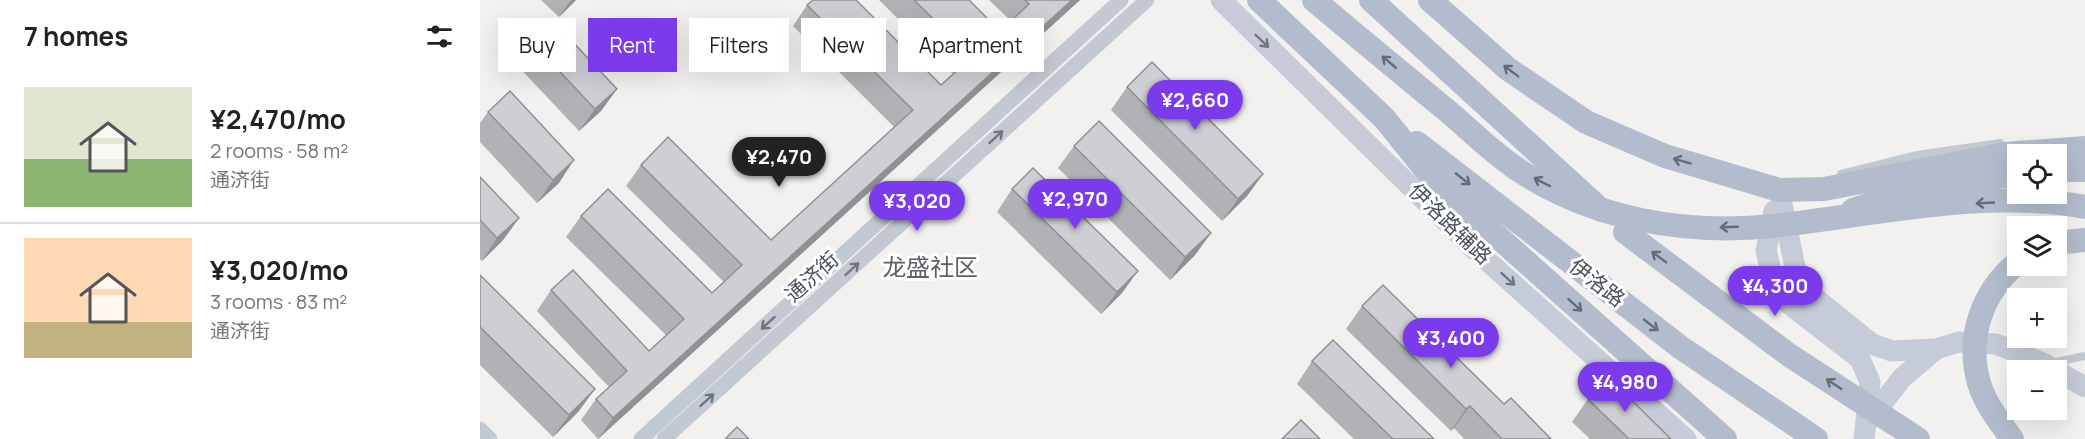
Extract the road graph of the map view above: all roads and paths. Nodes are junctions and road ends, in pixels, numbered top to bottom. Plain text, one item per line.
1 (1121, 0) edge
2 (1147, 0) edge
3 (1221, 0) edge
4 (1259, 0) edge
5 (1314, 0) edge
6 (1371, 0) edge
7 (1430, 0) edge
8 (1384, 118) junction
9 (2007, 142) dead end
10 (2030, 142) dead end
11 (2085, 142) edge
12 (2085, 148) edge
13 (2067, 170) edge
14 (2085, 170) edge
15 (1837, 175) dead end
16 (2007, 175) edge
17 (1814, 181) dead end
18 (1779, 190) junction
19 (2085, 207) edge
20 (1838, 216) junction
21 (2085, 240) edge
22 (2067, 242) edge
23 (2007, 274) edge
24 (1936, 349) junction
25 (2085, 356) edge
26 (2035, 360) edge
27 (2065, 360) edge
28 (2067, 377) edge
29 (2085, 387) edge
30 (480, 429) edge
31 (1865, 432) edge
32 (490, 439) edge
33 (641, 439) edge
34 (664, 439) edge
35 (1686, 439) edge
36 (1725, 439) edge
37 (1816, 439) edge
38 (1918, 439) edge
39 (2012, 439) edge

1 -> 33 street, 通济街
34 -> 2 street, 通济街
3 -> 35 main road, 伊洛路辅路
4 - 8 main road
20 -> 5 main road, bridge
38 -> 6 main road, bridge
18 -> 7 main road
8 -> 36 main road
8 -> 37 main road, 伊洛路
9 - 15 lane
10 - 11 lane
12 - 18 main road
13 - 14 main road
16 - 20 main road, bridge
17 - 18 lane
18 - 24 main road
18 - 31 main road
19 -> 20 main road, bridge
21 - 22 main road
23 - 39 main road, bridge
24 - 26 main road
24 - 31 main road
25 - 27 lane
28 - 29 main road
30 - 32 street

